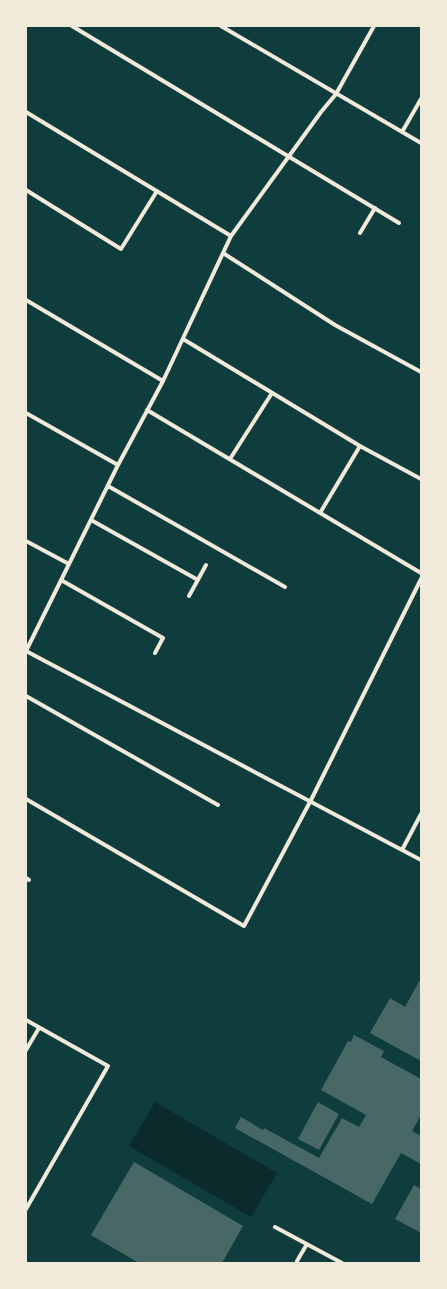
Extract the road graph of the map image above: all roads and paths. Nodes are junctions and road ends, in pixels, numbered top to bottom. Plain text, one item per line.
1 (72, 26) edge
2 (221, 26) edge
3 (374, 26) edge
4 (336, 94) junction
5 (421, 99) edge
6 (26, 112) edge
7 (402, 132) junction
8 (421, 143) edge
9 (288, 157) junction
10 (26, 190) edge
11 (157, 191) junction
12 (375, 208) junction
13 (400, 223) dead end
14 (360, 233) dead end
15 (231, 236) junction
16 (223, 253) junction
17 (26, 300) edge
18 (183, 339) junction
19 (421, 372) edge
20 (163, 381) junction
21 (272, 393) junction
22 (147, 410) junction
23 (26, 413) edge
24 (360, 446) junction
25 (230, 459) junction
26 (118, 465) junction
27 (421, 480) edge
28 (108, 486) junction
29 (320, 512) junction
30 (91, 520) junction
31 (26, 541) edge
32 (69, 564) junction
33 (206, 565) dead end
34 (421, 573) edge
35 (61, 580) junction
36 (198, 580) junction
37 (421, 580) edge
38 (285, 587) dead end
39 (189, 596) dead end
40 (26, 651) edge
41 (155, 652) dead end
42 (26, 696) edge
43 (26, 799) edge
44 (311, 800) junction
45 (218, 805) dead end
46 (421, 814) edge
47 (402, 850) junction
48 (421, 860) edge
49 (26, 1020) edge
50 (39, 1028) junction
51 (26, 1050) edge
52 (26, 1209) edge
53 (275, 1226) dead end
54 (307, 1244) junction
55 (298, 1261) dead end
56 (342, 1263) edge

1 - 9 street
2 - 4 street
3 - 4 street
4 - 7 street
4 - 9 street
5 - 7 street
6 - 11 street
7 - 8 street
9 - 12 street
9 - 15 street
10 - 11 street
11 - 15 street
12 - 13 street
12 - 14 street
15 - 16 street
16 - 18 street
16 - 19 street
17 - 20 street
18 - 20 street
18 - 21 street
20 - 22 street
21 - 24 street
21 - 25 street
22 - 25 street
22 - 26 street
23 - 26 street
24 - 27 street
24 - 29 street
25 - 29 street
26 - 28 street
28 - 30 street
28 - 38 street
29 - 34 street
30 - 32 street
30 - 36 street
31 - 32 street
32 - 35 street
33 - 36 street
35 - 40 street
35 - 41 street
36 - 39 street
37 - 44 street
40 - 44 street
42 - 45 street
43 - 44 street
44 - 47 street
46 - 47 street
47 - 48 street
49 - 50 street
50 - 51 street
50 - 52 street
53 - 54 street
54 - 55 street
54 - 56 street

